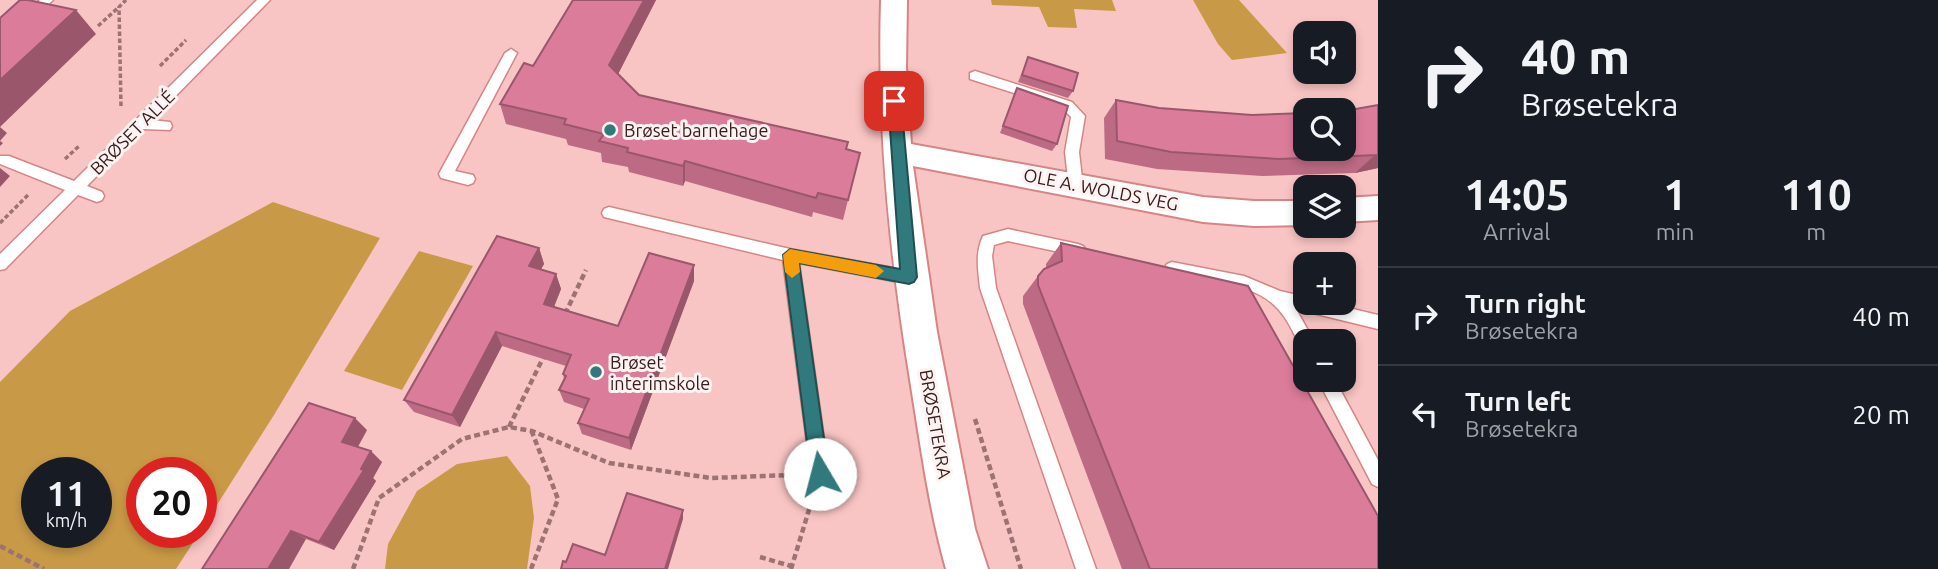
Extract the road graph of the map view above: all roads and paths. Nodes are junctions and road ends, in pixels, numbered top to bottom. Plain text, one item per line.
1 (47, 0) edge
2 (126, 0) edge
3 (264, 0) edge
4 (894, 0) edge
5 (119, 7) junction
6 (98, 26) dead end
7 (0, 42) edge
8 (511, 53) dead end
9 (975, 76) dead end
10 (121, 106) dead end
11 (140, 124) junction
12 (165, 126) dead end
13 (897, 153) junction
14 (4, 160) dead end
15 (468, 179) dead end
16 (1076, 187) junction
17 (76, 188) junction
18 (97, 196) dead end
19 (1378, 208) edge
20 (1356, 209) edge
21 (609, 213) dead end
22 (1293, 214) edge
23 (1100, 254) edge
24 (790, 255) junction
25 (0, 264) edge
26 (1152, 265) edge
27 (586, 270) dead end
28 (909, 277) junction
29 (1277, 297) junction
30 (562, 318) edge
31 (1378, 322) edge
32 (1300, 329) edge
33 (544, 355) edge
34 (1333, 392) edge
35 (972, 406) dead end
36 (509, 427) junction
37 (532, 431) junction
38 (1373, 462) edge
39 (820, 474) junction
40 (1378, 478) edge
41 (0, 546) edge
42 (760, 557) dead end
43 (791, 567) edge
44 (44, 569) edge
45 (353, 569) edge
46 (531, 569) edge
47 (967, 569) edge
48 (1021, 569) edge
49 (1086, 569) edge

1 - 7 lane
2 - 5 path
3 - 11 lane, BRØSET ALLÉ
4 - 13 street, BRØSETEKRA
5 - 6 path
5 - 10 path
8 - 15 lane
9 - 16 lane
11 - 12 lane
11 - 17 lane, BRØSET ALLÉ
13 - 16 street, OLE A. WOLDS VEG
13 - 28 street, BRØSETEKRA
14 - 17 lane
16 - 22 street, OLE A. WOLDS VEG
17 - 18 lane
17 - 25 lane, BRØSET ALLÉ
19 - 20 street
21 - 24 lane
23 - 49 lane
24 - 28 lane
24 - 39 lane
26 - 29 lane
27 - 30 path
28 - 47 street, BRØSETEKRA
29 - 31 lane
29 - 32 lane
33 - 36 path
34 - 38 lane
35 - 48 path
36 - 37 path
36 - 45 path
37 - 39 path
37 - 46 path
38 - 40 lane
39 - 43 path
41 - 44 path
42 - 43 path

